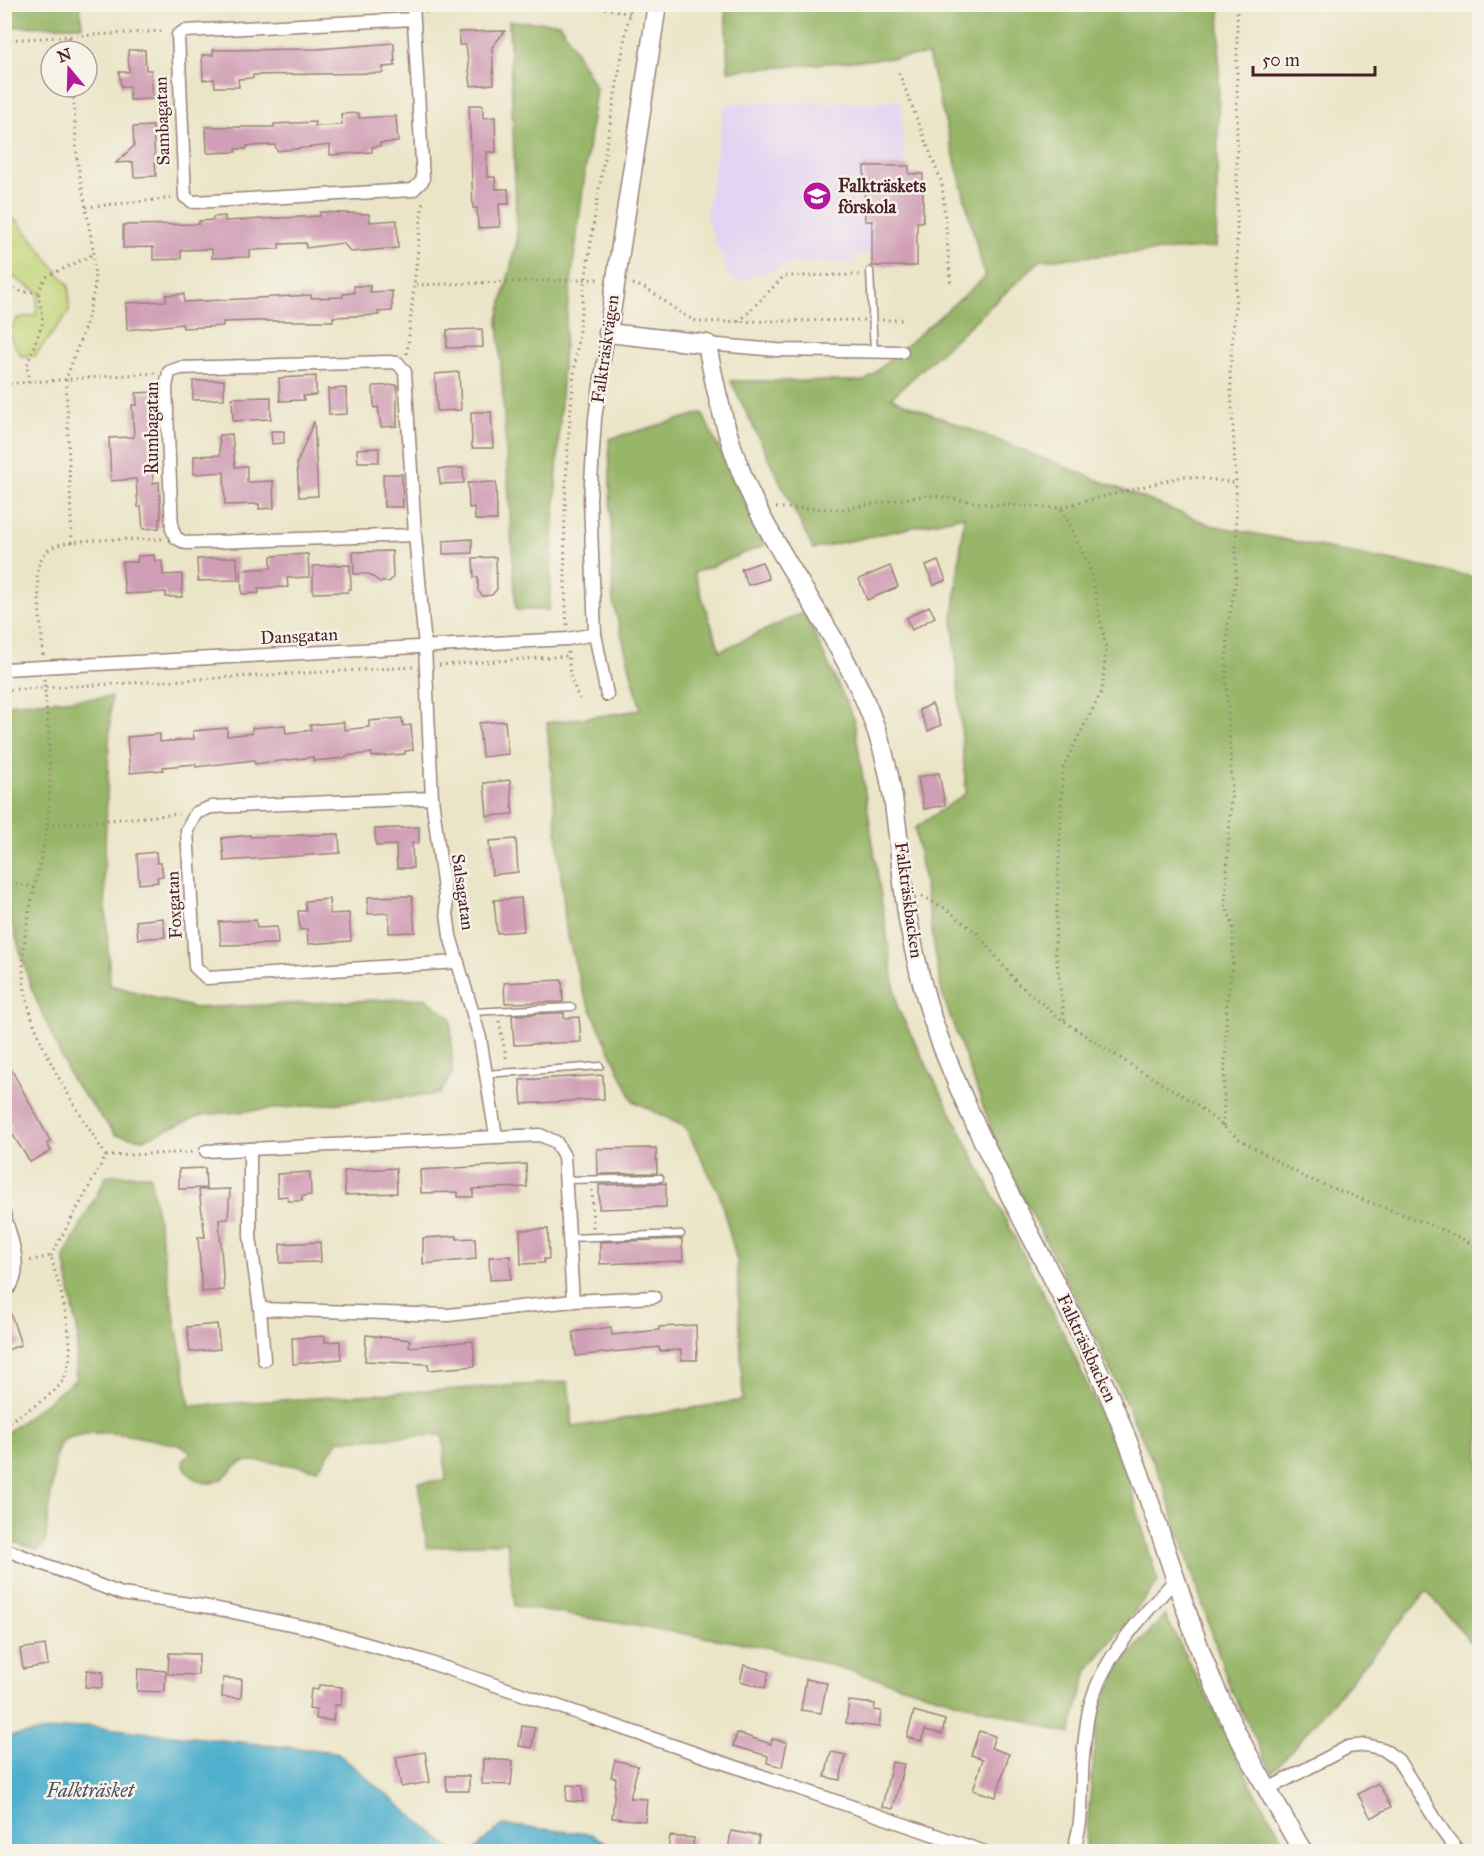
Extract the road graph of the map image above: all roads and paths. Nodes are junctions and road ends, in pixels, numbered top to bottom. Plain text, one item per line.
1 (413, 4) edge
2 (632, 4) edge
3 (657, 4) edge
4 (1237, 4) edge
5 (630, 14) junction
6 (414, 19) junction
7 (178, 35) junction
8 (69, 37) joint
9 (4, 40) edge
10 (899, 73) dead end
11 (74, 99) edge
12 (422, 183) junction
13 (185, 197) junction
14 (86, 207) junction
15 (94, 254) junction
16 (870, 273) joint
17 (586, 279) junction
18 (615, 280) junction
19 (4, 282) edge
20 (416, 285) junction
21 (951, 286) dead end
22 (38, 292) junction
23 (873, 320) junction
24 (902, 320) dead end
25 (739, 322) junction
26 (608, 333) junction
27 (707, 344) junction
28 (874, 352) junction
29 (902, 352) dead end
30 (398, 363) junction
31 (169, 372) junction
32 (66, 380) junction
33 (29, 382) junction
34 (4, 384) edge
35 (1236, 483) junction
36 (757, 507) junction
37 (1061, 508) junction
38 (415, 535) junction
39 (176, 538) junction
40 (72, 543) junction
41 (595, 634) junction
42 (568, 639) junction
43 (425, 647) junction
44 (568, 656) junction
45 (426, 666) junction
46 (44, 667) junction
47 (4, 669) edge
48 (45, 688) junction
49 (4, 690) edge
50 (607, 695) dead end
51 (579, 699) dead end
52 (432, 798) junction
53 (196, 813) junction
54 (47, 825) junction
55 (4, 882) edge
56 (904, 886) junction
57 (34, 887) junction
58 (458, 962) junction
59 (572, 1007) dead end
60 (496, 1010) junction
61 (473, 1012) junction
62 (1065, 1022) junction
63 (600, 1066) dead end
64 (508, 1072) junction
65 (485, 1074) junction
66 (1223, 1126) junction
67 (496, 1136) junction
68 (250, 1149) junction
69 (206, 1151) joint
70 (106, 1156) junction
71 (660, 1178) dead end
72 (592, 1179) junction
73 (566, 1180) junction
74 (4, 1214) edge
75 (681, 1234) dead end
76 (593, 1237) junction
77 (569, 1238) junction
78 (1479, 1248) edge
79 (51, 1256) junction
80 (16, 1264) junction
81 (4, 1292) edge
82 (654, 1297) dead end
83 (573, 1301) junction
84 (260, 1309) junction
85 (264, 1360) dead end
86 (4, 1425) edge
87 (4, 1549) edge
88 (1176, 1579) junction
89 (1268, 1789) junction
90 (985, 1851) edge
91 (1072, 1851) edge
92 (1303, 1851) edge
93 (1460, 1851) edge

1 - 6 street
2 - 5 path
3 - 18 street, Falkträskvägen
4 - 35 path
5 - 6 path
5 - 17 path
6 - 7 street
6 - 12 street
7 - 8 path
7 - 13 street, Sambagatan
8 - 9 path
10 - 21 path
11 - 14 path
12 - 13 street
12 - 20 path
13 - 14 path
14 - 15 path
15 - 22 path
15 - 32 path
16 - 23 lane
16 - 25 path
17 - 18 path
17 - 20 path
17 - 42 path
18 - 25 path
18 - 26 street, Falkträskvägen
19 - 22 path
20 - 30 path
22 - 33 path
23 - 24 path
23 - 25 path
23 - 28 lane
26 - 27 street
26 - 41 street, Falkträskvägen
27 - 28 street
27 - 36 street, Falkträskbacken
28 - 29 street
30 - 31 street, Rumbagatan
30 - 38 street
31 - 32 path
31 - 39 street, Rumbagatan
32 - 33 path
32 - 40 path
33 - 34 path
35 - 37 path
35 - 66 path
36 - 37 path
36 - 56 street, Falkträskbacken
37 - 62 path
38 - 39 street
38 - 43 street
39 - 40 path
40 - 46 path
41 - 42 street, Dansgatan
41 - 50 street, Falkträskvägen
42 - 43 street, Dansgatan
42 - 44 path
43 - 45 street, Salsagatan
43 - 46 street, Dansgatan
44 - 45 path
44 - 51 path
45 - 48 path
45 - 52 street, Salsagatan
46 - 47 street, Dansgatan
46 - 48 path
48 - 49 path
48 - 54 path
52 - 53 street
52 - 58 street, Salsagatan
53 - 54 path
53 - 58 street, Foxgatan
54 - 57 path
55 - 57 path
56 - 62 path
56 - 88 street, Falkträskbacken
57 - 70 path
58 - 61 street, Salsagatan
59 - 60 lane
60 - 61 lane
60 - 64 path
61 - 65 street, Salsagatan
62 - 66 path
63 - 64 lane
64 - 65 lane
65 - 67 street, Salsagatan
66 - 78 path
67 - 68 street
67 - 73 street
68 - 69 street
68 - 84 street
69 - 70 path
70 - 79 path
71 - 72 lane
72 - 73 lane
72 - 76 path
73 - 77 street
74 - 80 street
75 - 76 lane
76 - 77 lane
77 - 83 street
79 - 80 path
79 - 86 path
80 - 81 street
82 - 83 street
83 - 84 street
84 - 85 street
87 - 90 street
88 - 89 street, Falkträskbacken
88 - 91 street
89 - 92 street, Falkträskbacken
89 - 93 street

